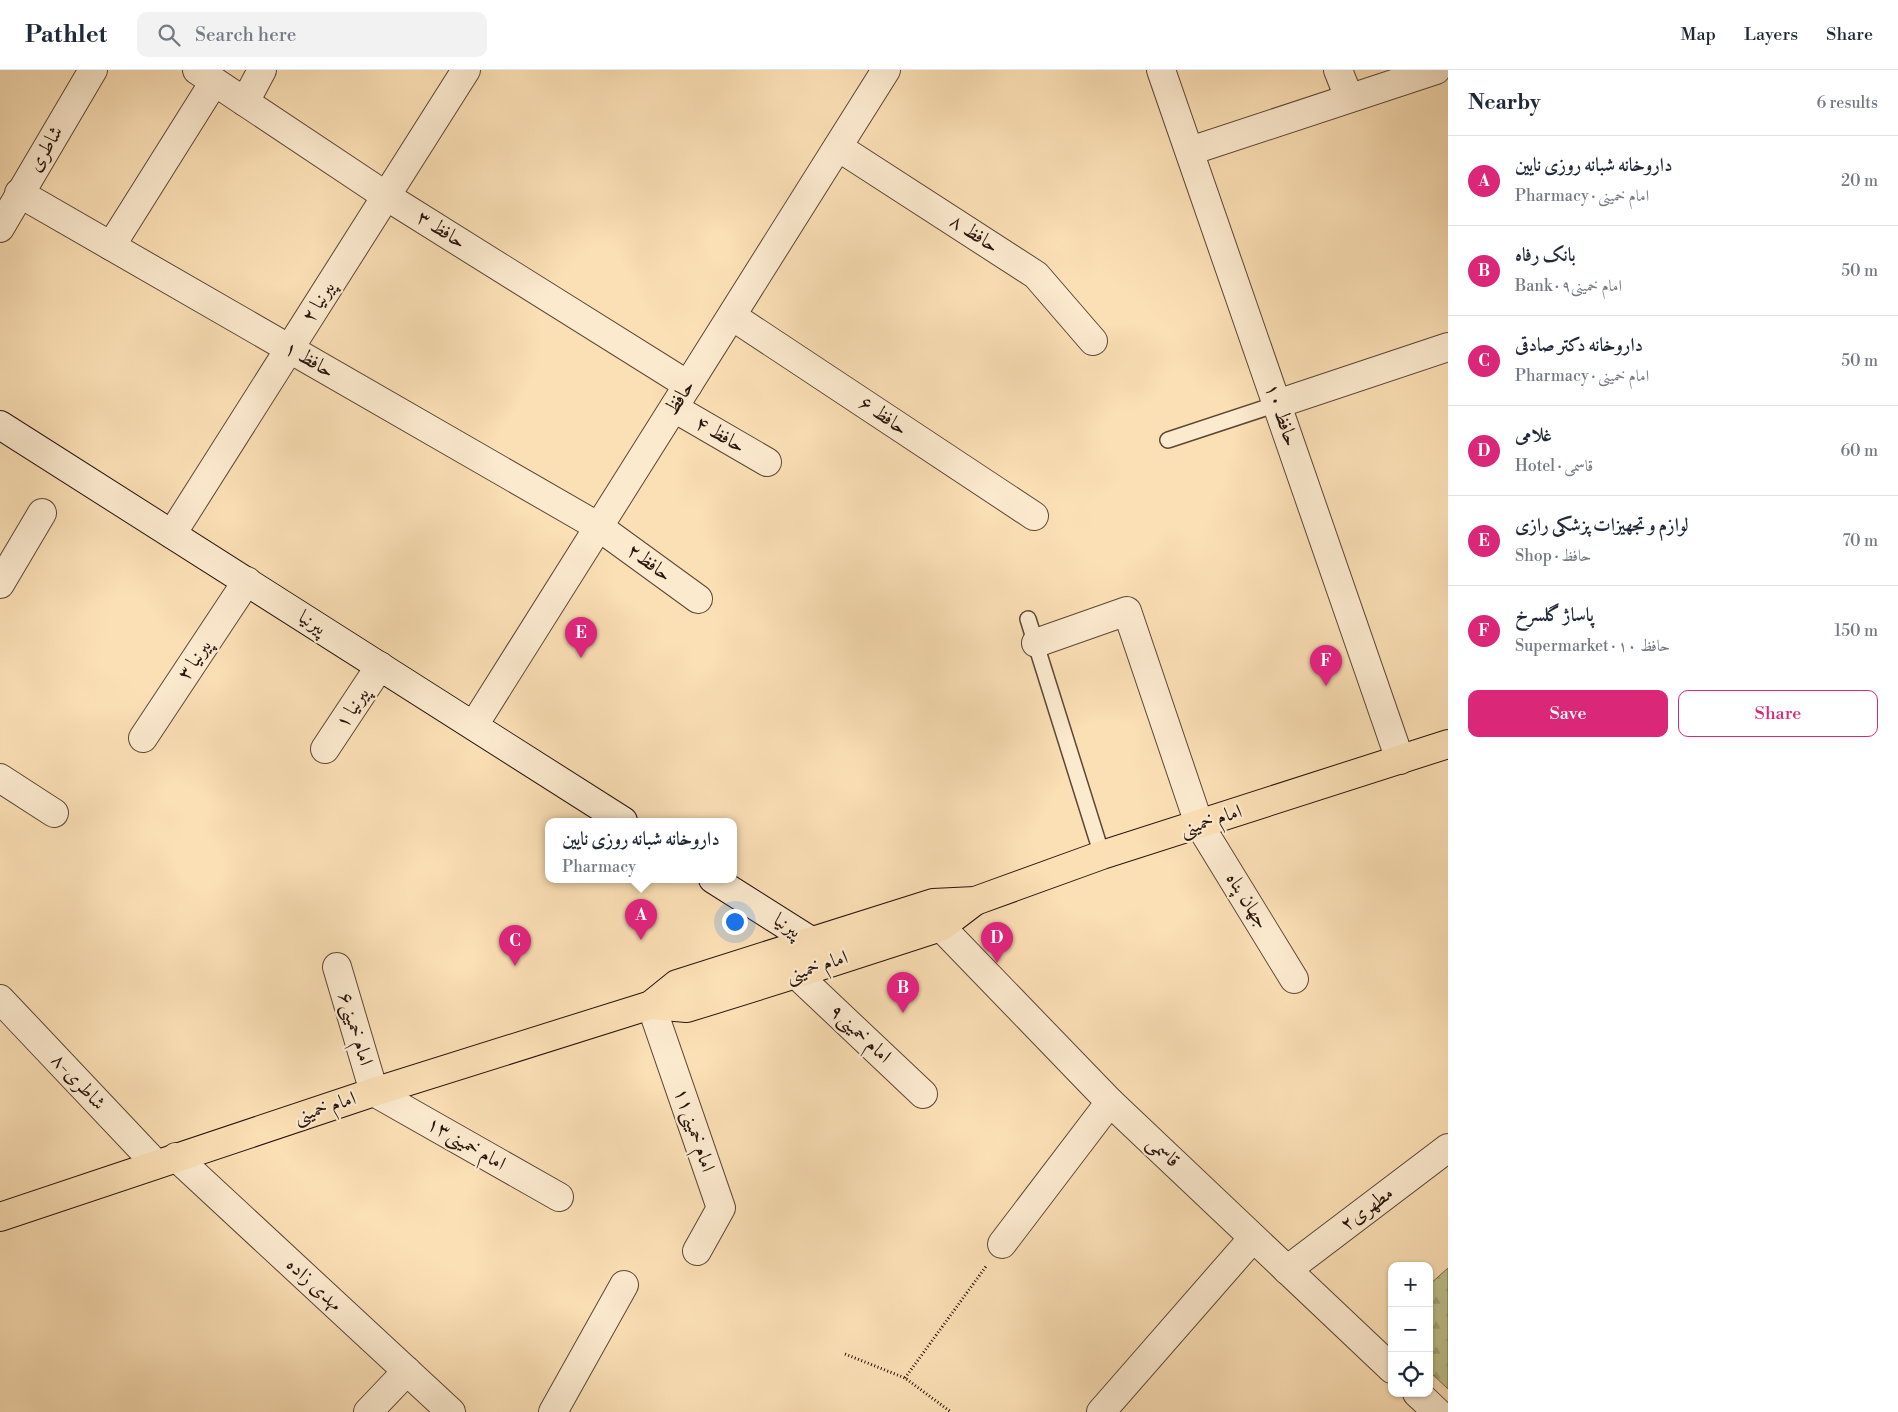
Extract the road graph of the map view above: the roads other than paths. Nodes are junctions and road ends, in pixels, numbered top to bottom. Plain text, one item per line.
1 (93, 70) edge
2 (262, 70) edge
3 (466, 70) edge
4 (886, 70) edge
5 (1161, 70) edge
6 (1338, 70) edge
7 (1436, 70) edge
8 (205, 76) edge
9 (1349, 98) junction
10 (245, 102) junction
11 (838, 147) junction
12 (1190, 151) junction
13 (19, 193) junction
14 (386, 196) junction
15 (0, 228) edge
16 (110, 246) junction
17 (732, 316) junction
18 (1093, 341) dead end
19 (1448, 347) edge
20 (289, 349) junction
21 (681, 396) junction
22 (1277, 404) junction
23 (0, 425) edge
24 (1168, 440) dead end
25 (767, 462) dead end
26 (42, 513) dead end
27 (1034, 516) dead end
28 (599, 526) junction
29 (172, 534) junction
30 (247, 581) junction
31 (0, 584) edge
32 (698, 599) dead end
33 (1032, 631) joint
34 (380, 666) junction
35 (474, 725) junction
36 (143, 738) dead end
37 (1448, 744) edge
38 (325, 749) dead end
39 (1400, 760) junction
40 (0, 778) edge
41 (54, 813) dead end
42 (619, 818) edge
43 (1200, 824) junction
44 (1102, 855) junction
45 (719, 883) edge
46 (975, 901) junction
47 (941, 927) junction
48 (811, 941) junction
49 (336, 967) dead end
50 (796, 974) junction
51 (1294, 979) dead end
52 (0, 999) edge
53 (651, 1005) junction
54 (374, 1092) junction
55 (923, 1094) dead end
56 (1110, 1102) junction
57 (1448, 1148) edge
58 (166, 1161) junction
59 (559, 1196) dead end
60 (0, 1216) edge
61 (1254, 1238) junction
62 (1002, 1244) road end
63 (697, 1251) dead end
64 (1287, 1270) junction
65 (624, 1285) dead end
66 (1388, 1366) edge
67 (407, 1371) junction
68 (1421, 1397) edge
69 (368, 1412) edge
70 (451, 1412) edge
71 (553, 1412) edge
72 (1100, 1412) edge
73 (1437, 1412) edge

1 - 13 street, شاطری
2 - 10 street
3 - 14 street, پیرنیا ۲
4 - 11 street, حافظ
5 - 12 street, حافظ ۱۰
6 - 9 street
7 - 9 street
8 - 10 street, حافظ ۳
8 - 16 street
9 - 12 street
10 - 14 street, حافظ ۳
11 - 17 street, حافظ
11 - 18 street, حافظ ۸
12 - 22 street, حافظ ۱۰
13 - 15 street, شاطری
13 - 16 street, حافظ ۱
14 - 20 street, پیرنیا ۲
14 - 21 street, حافظ ۳
16 - 20 street, حافظ ۱
17 - 21 street, حافظ
17 - 27 street, حافظ ۶
19 - 22 street
20 - 28 street, حافظ ۱
20 - 29 street, پیرنیا ۲
21 - 25 street, حافظ ۴
21 - 28 street, حافظ
22 - 24 lane
22 - 39 street, حافظ ۱۰
23 - 29 street, پیرنیا
26 - 31 street
28 - 32 street, حافظ۲
28 - 35 street, حافظ
29 - 30 street, پیرنیا
30 - 34 street, پیرنیا
30 - 36 street, پیرنیا ۳
33 - 43 street, جهان پناه
33 - 44 lane
34 - 35 street, پیرنیا
34 - 38 street, پیرنیا ۱
35 - 42 street, پیرنیا
37 - 39 main road, امام خمینی
39 - 43 main road, امام خمینی
40 - 41 street
43 - 44 main road, امام خمینی
43 - 51 street, جهان پناه
44 - 46 main road, امام خمینی
45 - 48 street, پیرنیا
46 - 47 main road, امام خمینی
46 - 48 main road, امام خمینی
47 - 50 main road, امام خمینی
47 - 56 street, قاسمی
48 - 53 main road, امام خمینی
49 - 54 street, امام خمینی۶
50 - 53 main road, امام خمینی
50 - 55 street, امام خمینی۹
52 - 58 street, ۸-شاطری
53 - 54 main road, امام خمینی
53 - 63 street, امام خمینی۱۱
54 - 58 main road, امام خمینی
54 - 59 street, امام خمینی۱۳
56 - 61 street, قاسمی
56 - 62 street
57 - 64 street, مطهری۲
58 - 60 main road, امام خمینی
58 - 67 street, مهدی زاده
61 - 64 street, قاسمی
61 - 72 street
64 - 66 street, قاسمی
65 - 71 street
67 - 69 street
67 - 70 street, مهدی زاده
68 - 73 street

